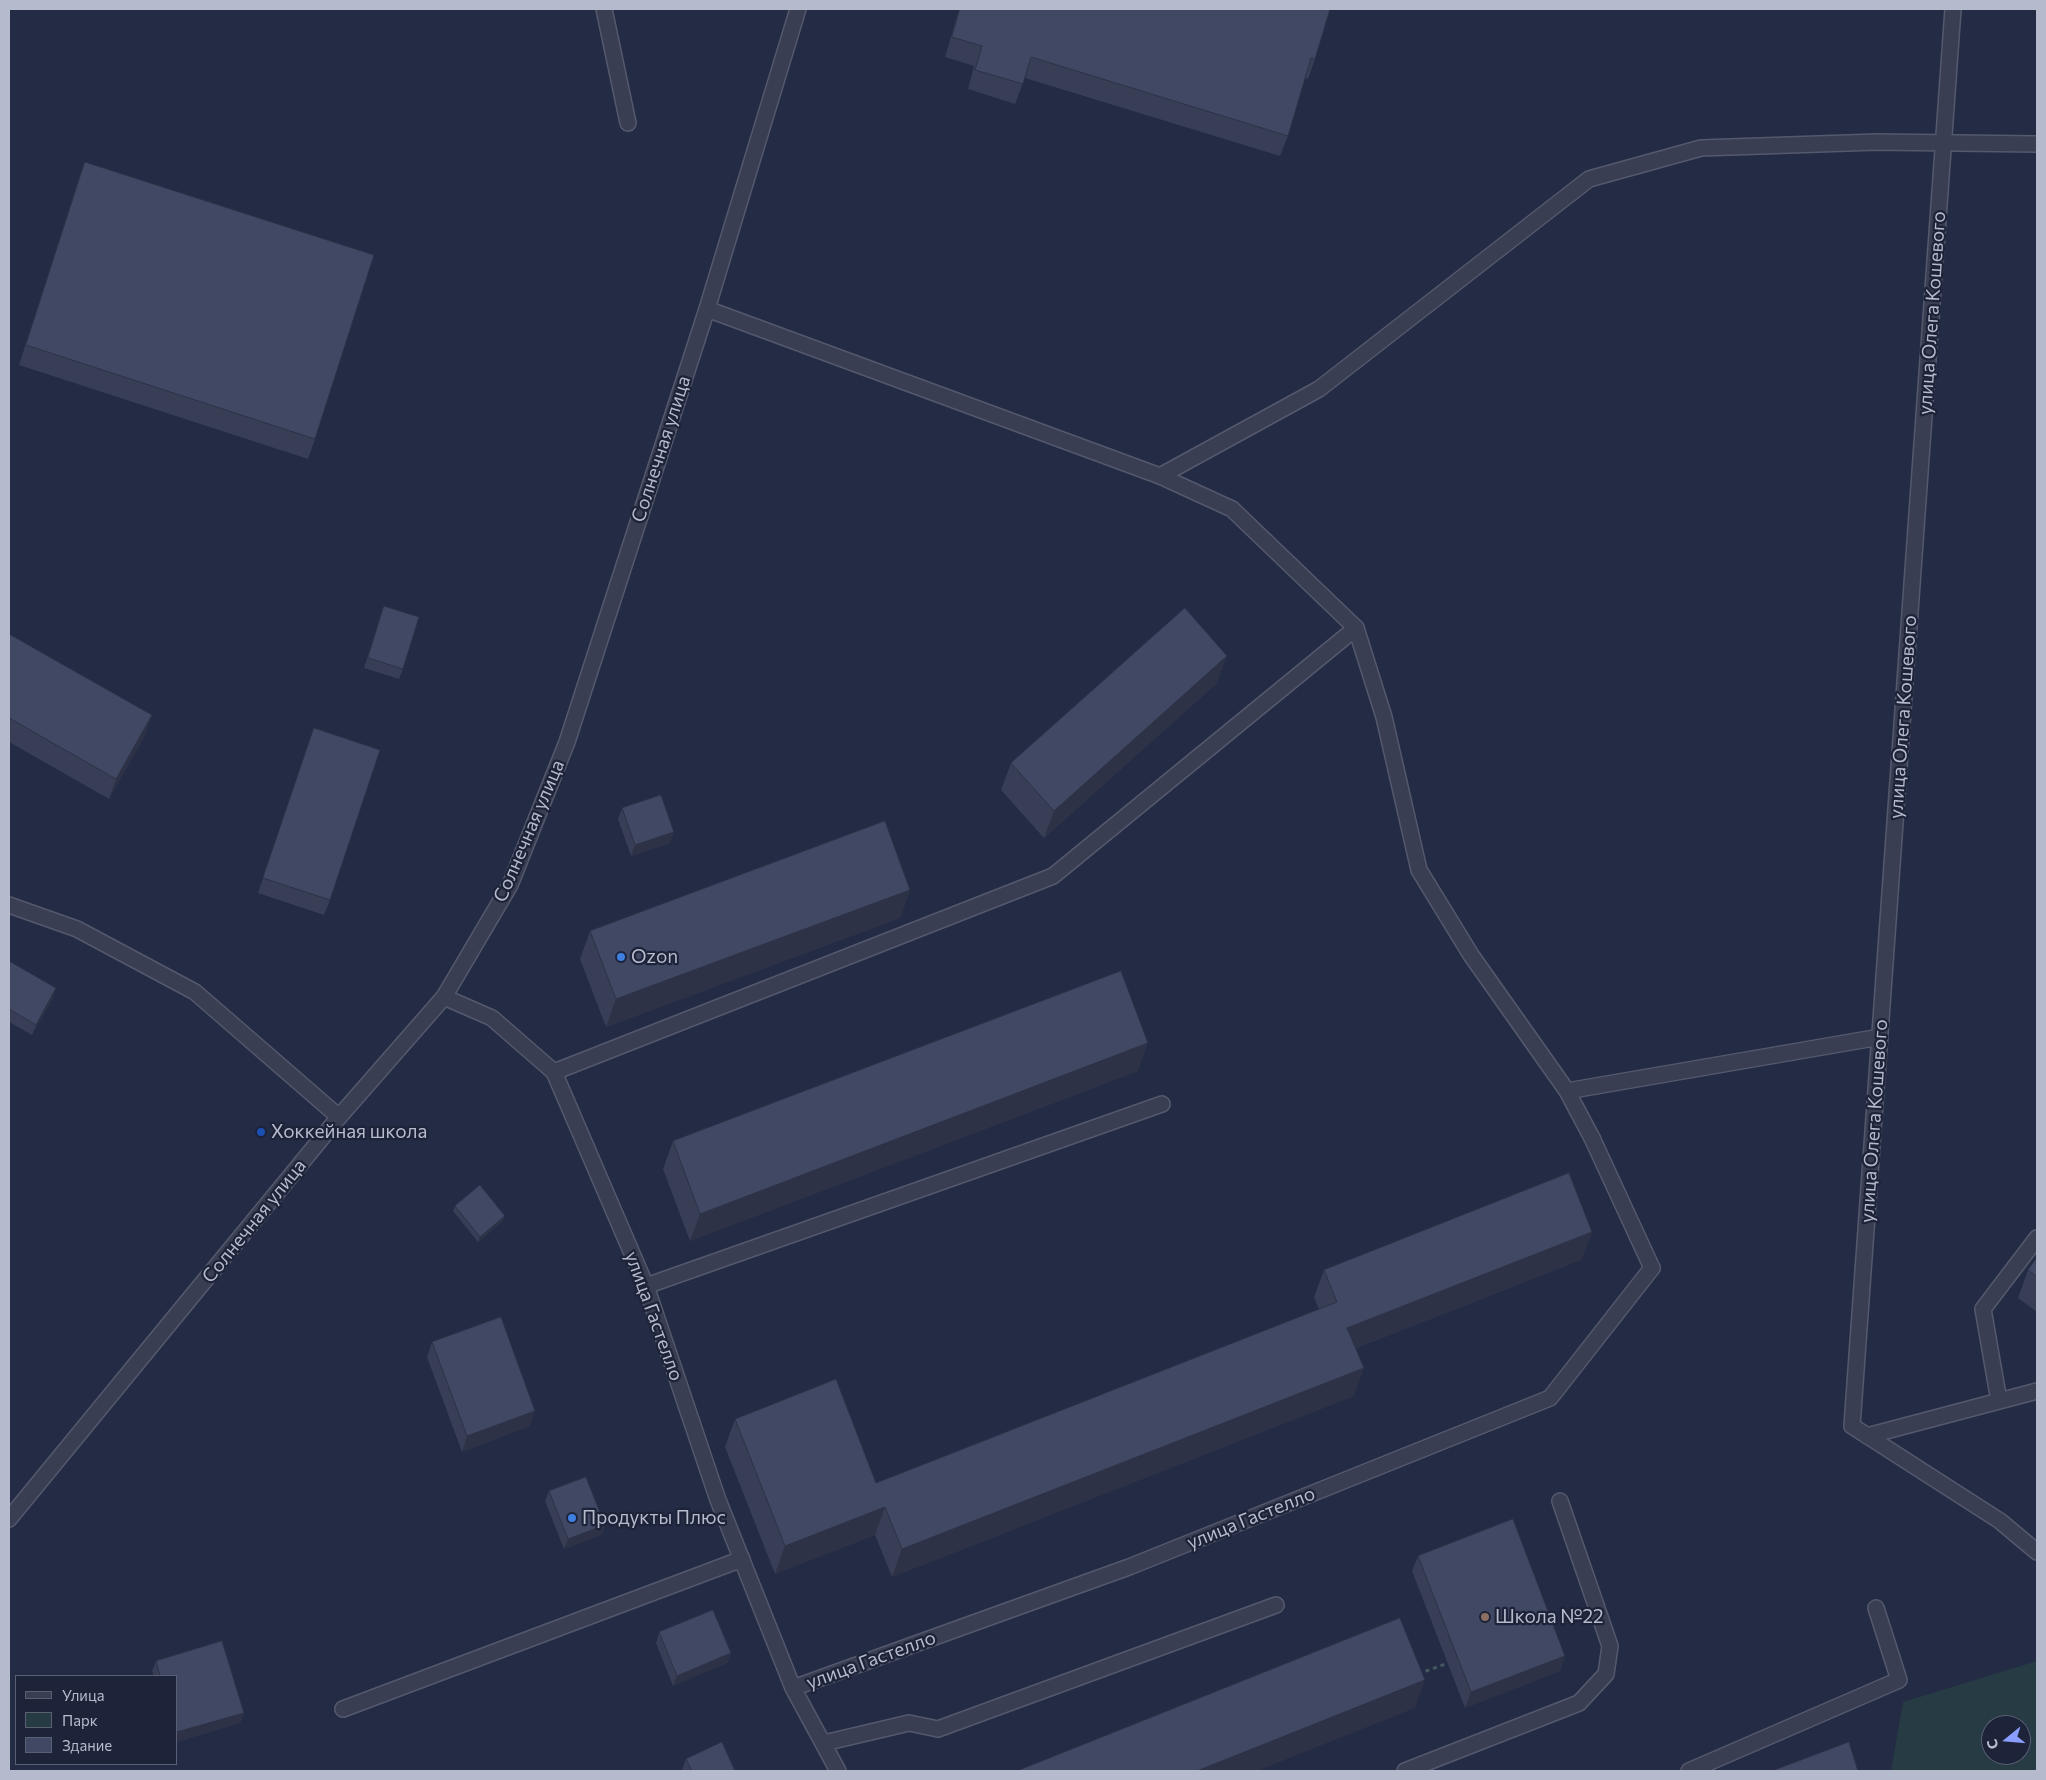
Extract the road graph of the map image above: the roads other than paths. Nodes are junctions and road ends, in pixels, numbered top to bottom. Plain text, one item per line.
1 (604, 9) edge
2 (798, 9) edge
3 (1953, 9) edge
4 (628, 123) dead end
5 (1944, 142) junction
6 (2037, 144) edge
7 (707, 309) junction
8 (1160, 476) junction
9 (1356, 628) junction
10 (9, 905) edge
11 (444, 997) junction
12 (1880, 1038) junction
13 (554, 1072) junction
14 (1567, 1091) junction
15 (1162, 1104) dead end
16 (339, 1117) junction
17 (2037, 1238) edge
18 (646, 1286) junction
19 (2037, 1391) edge
20 (2000, 1401) junction
21 (1867, 1436) junction
22 (1560, 1501) dead end
23 (9, 1519) edge
24 (2037, 1552) edge
25 (742, 1559) junction
26 (1276, 1605) dead end
27 (1876, 1608) dead end
28 (793, 1688) junction
29 (343, 1709) dead end
30 (824, 1743) junction
31 (838, 1771) edge
32 (1405, 1771) edge
33 (1688, 1771) edge

1 - 4 street
2 - 7 street, Солнечная улица
3 - 5 street, улица Олега Кошевого
5 - 6 street
5 - 8 street
5 - 12 street, улица Олега Кошевого
7 - 8 street
7 - 11 street, Солнечная улица
8 - 9 street
9 - 13 street
9 - 14 street
10 - 16 street
11 - 13 street, улица Гастелло
11 - 16 street, Солнечная улица
12 - 14 street
12 - 21 street, улица Олега Кошевого
13 - 18 street, улица Гастелло
14 - 28 street, улица Гастелло
15 - 18 street
16 - 23 street, Солнечная улица
17 - 20 street
18 - 25 street, улица Гастелло
19 - 20 street
20 - 21 street
21 - 24 street
22 - 32 street
25 - 28 street, улица Гастелло
25 - 29 street
26 - 30 street
27 - 33 street
28 - 30 street, улица Гастелло
30 - 31 street, улица Гастелло

